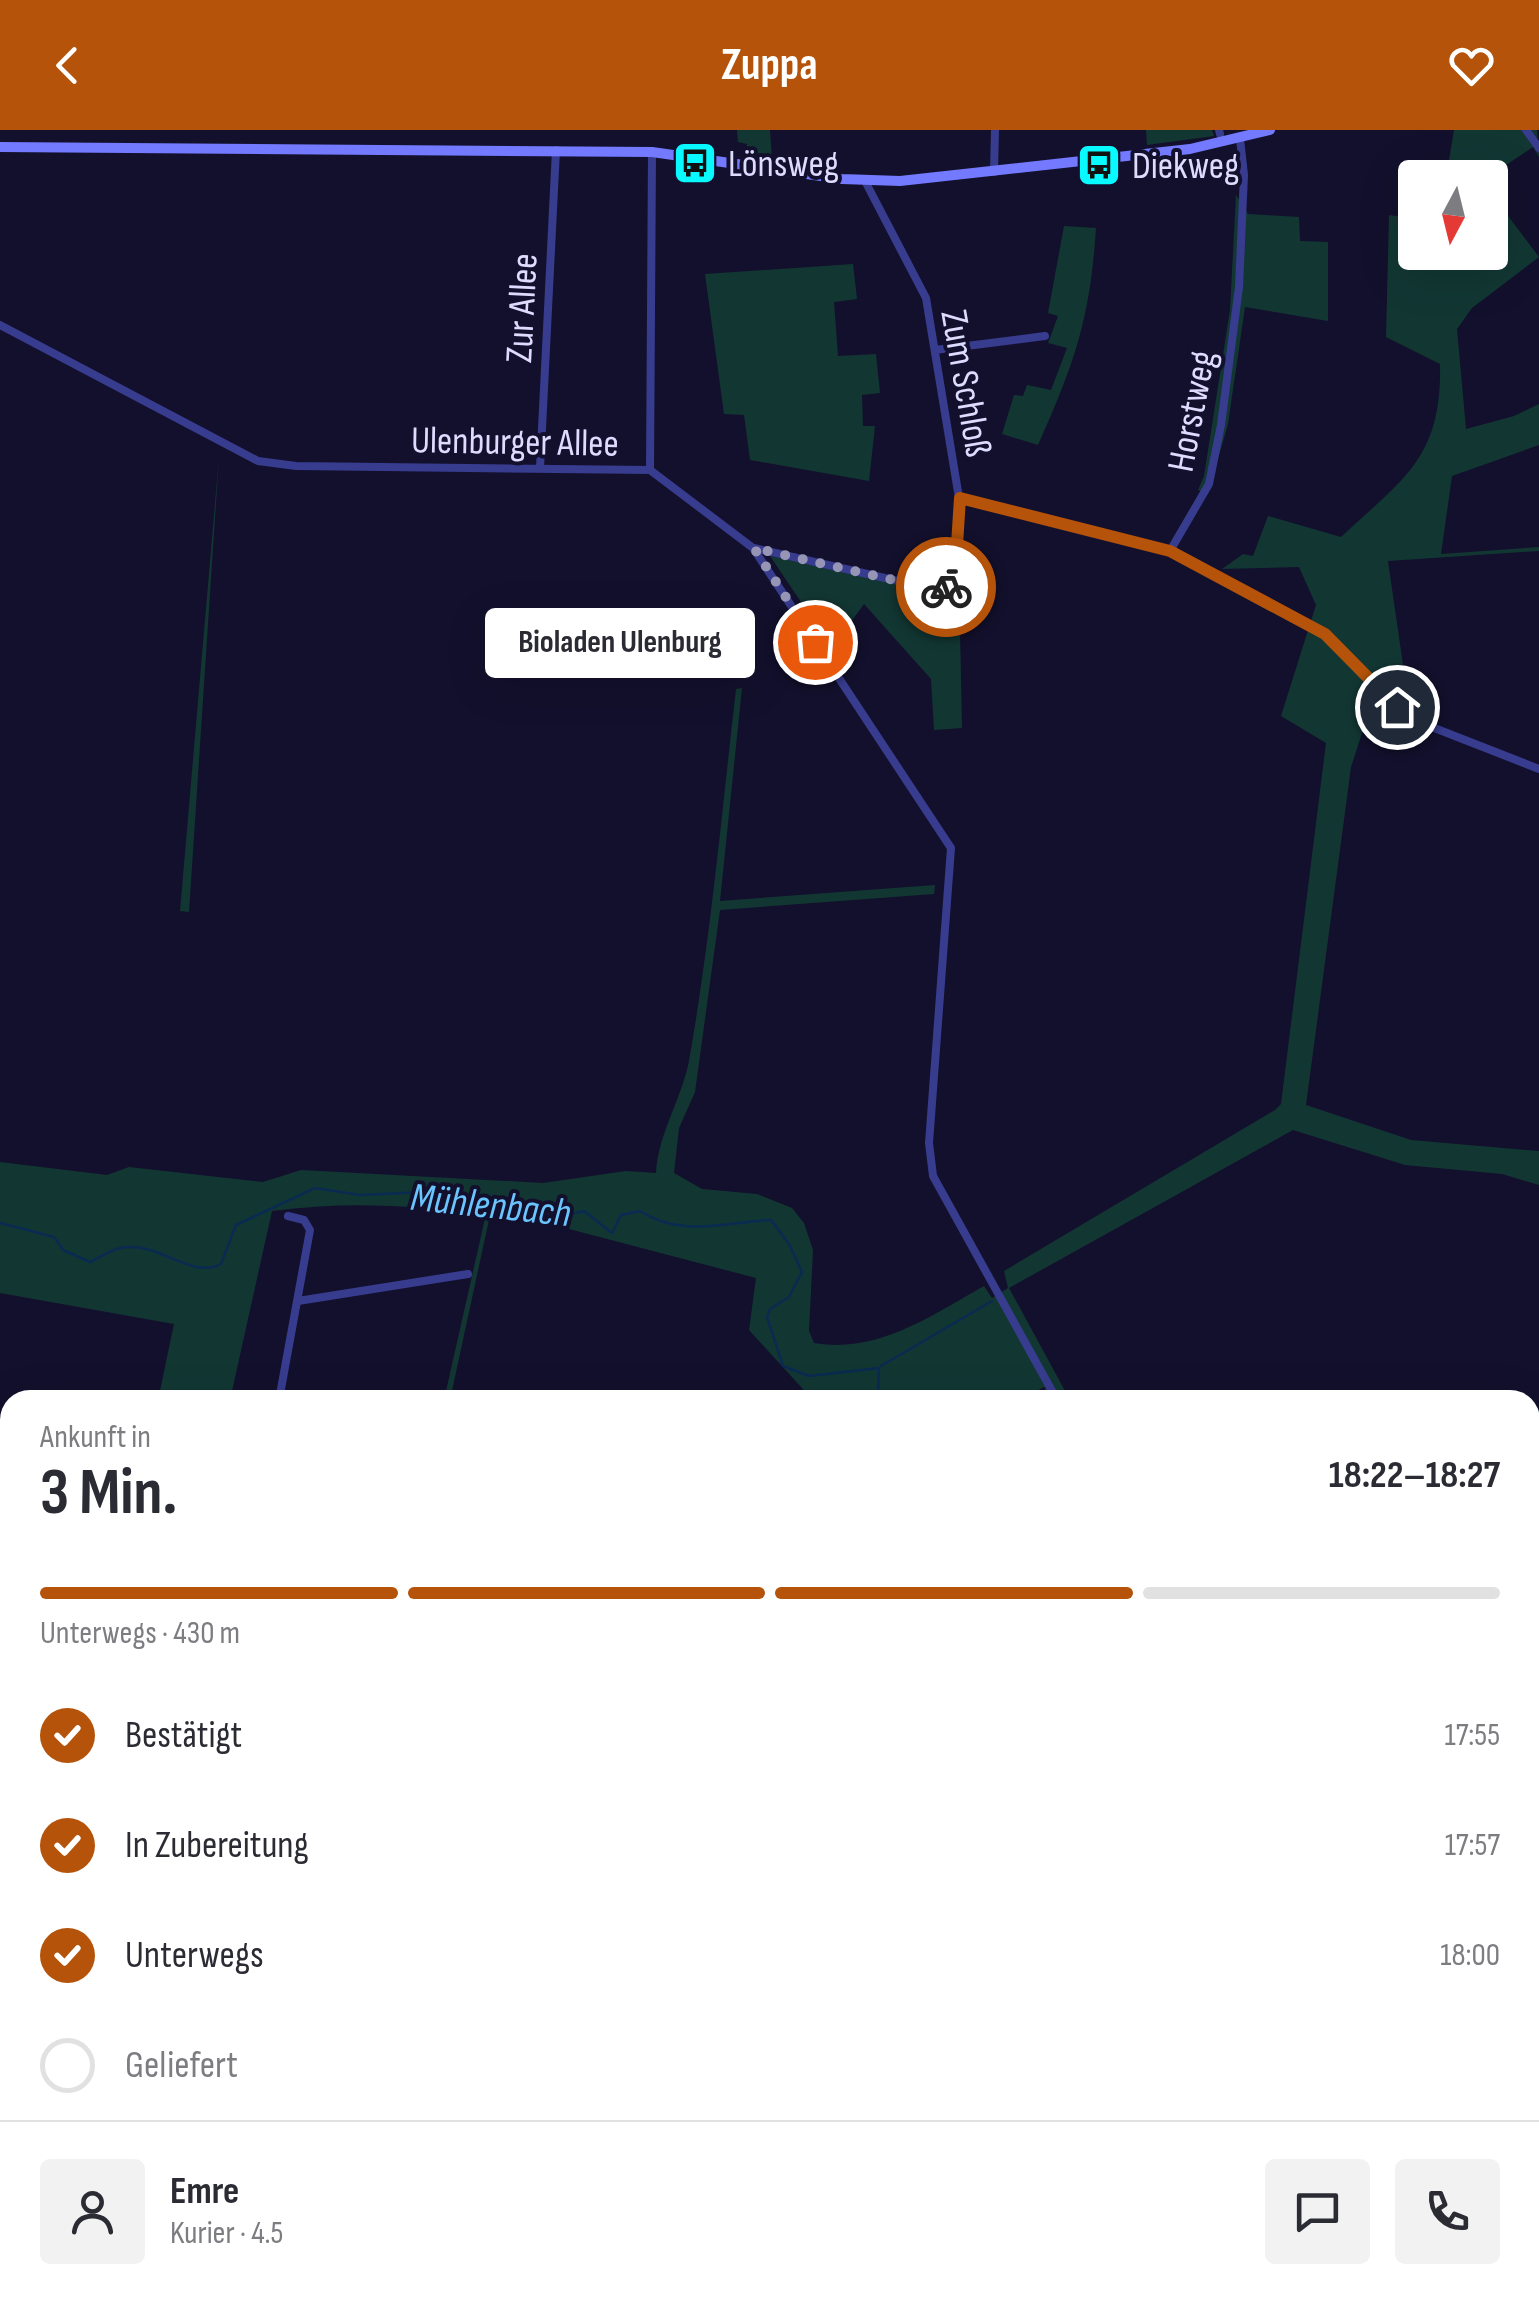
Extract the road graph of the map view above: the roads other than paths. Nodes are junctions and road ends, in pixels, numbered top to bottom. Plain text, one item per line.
1 (996, 130) edge
2 (1270, 130) edge
3 (1526, 130) edge
4 (1240, 138) junction
5 (0, 147) edge
6 (1539, 148) edge
7 (556, 150) junction
8 (652, 152) junction
9 (994, 172) junction
10 (865, 181) junction
11 (0, 325) edge
12 (1045, 336) dead end
13 (935, 350) junction
14 (540, 468) junction
15 (650, 470) junction
16 (960, 498) junction
17 (754, 548) junction
18 (1170, 551) junction
19 (1539, 769) edge
20 (288, 1216) dead end
21 (468, 1274) dead end
22 (298, 1300) junction
23 (281, 1390) edge
24 (1052, 1390) edge

1 - 9 street
2 - 4 main road
3 - 6 street
4 - 9 main road
4 - 18 street, Horstweg
5 - 7 main road
7 - 8 main road
7 - 14 street, Zur Allee
8 - 10 main road
8 - 15 street
9 - 10 main road
10 - 13 street, Zum Schloß
11 - 14 street, Ulenburger Allee
12 - 13 street
13 - 16 street, Zum Schloß
14 - 15 street, Ulenburger Allee
15 - 17 street, Ulenburger Allee
16 - 17 street, Zum Schloß
16 - 18 street
17 - 24 street, Ulenburger Allee
18 - 19 street
20 - 22 street
21 - 22 street
22 - 23 street

